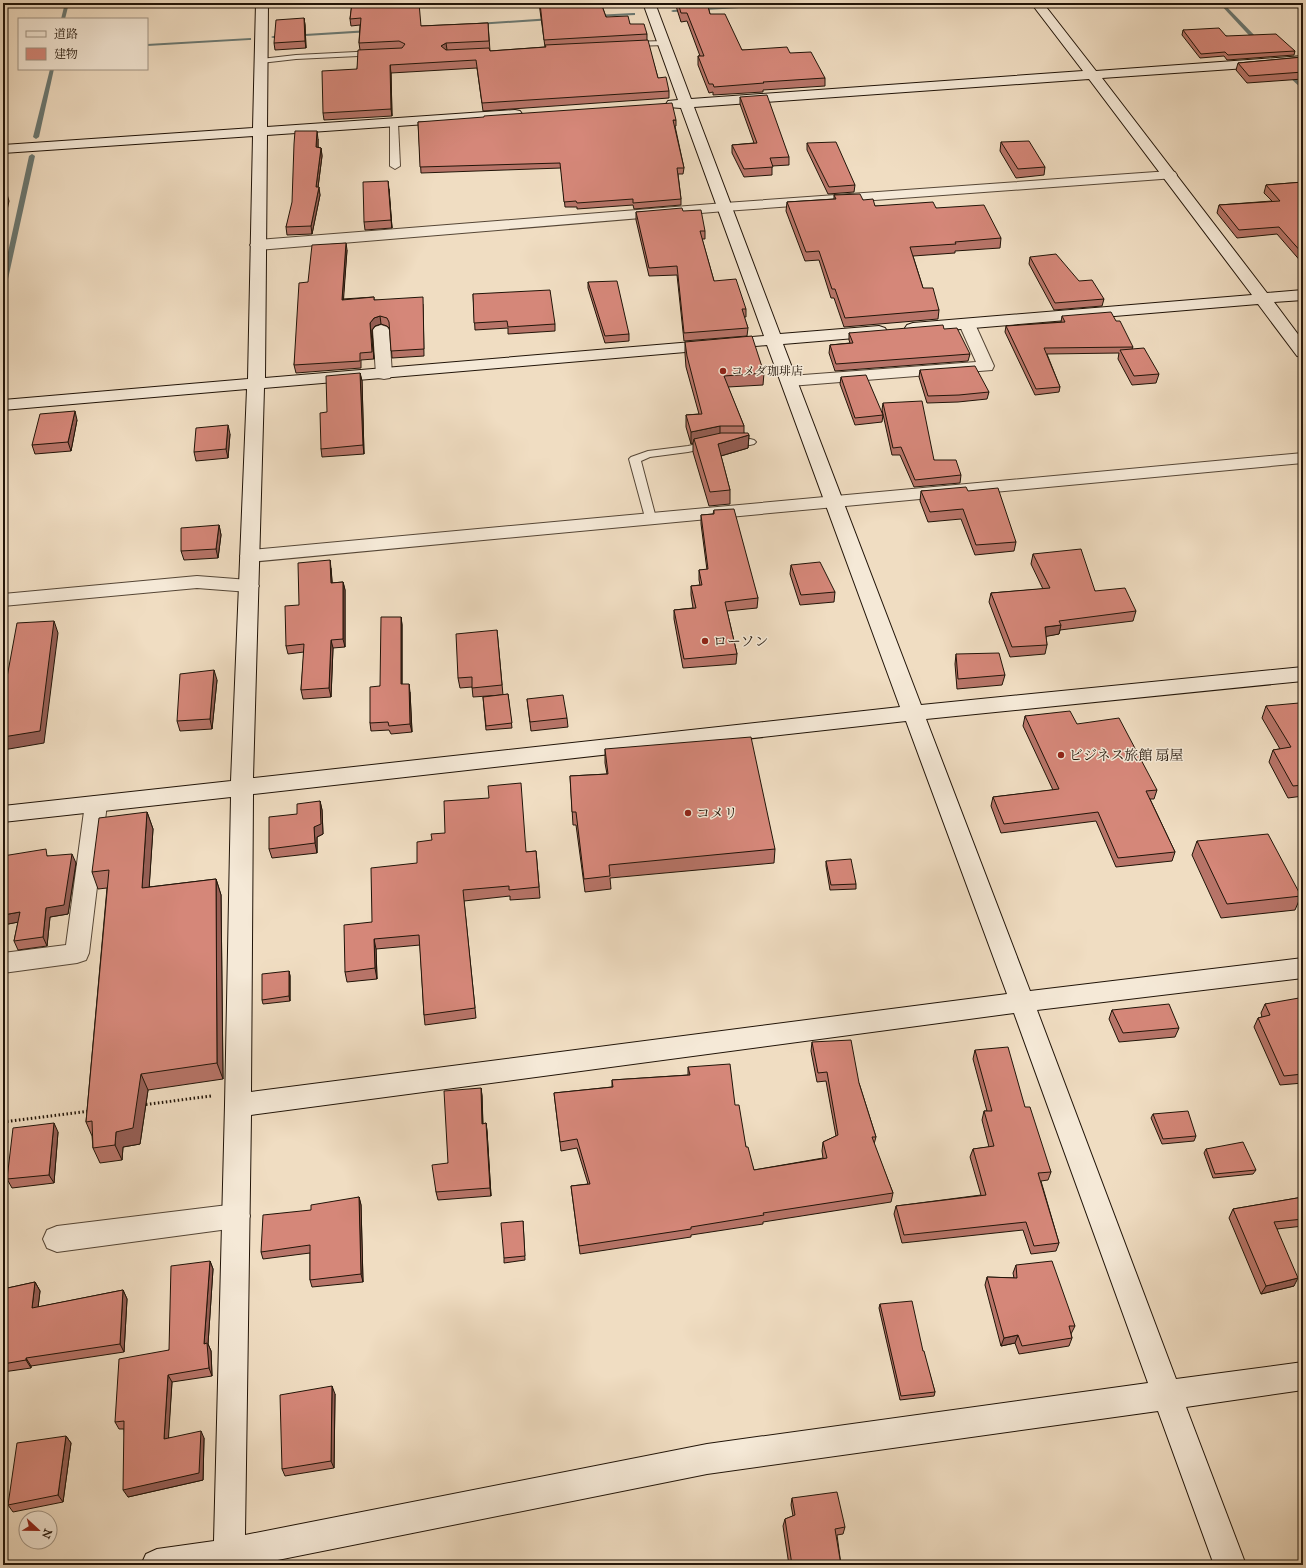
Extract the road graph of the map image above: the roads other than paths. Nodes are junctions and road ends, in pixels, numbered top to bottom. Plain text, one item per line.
1 (262, 3) edge
2 (649, 3) edge
3 (1037, 3) edge
4 (664, 42) junction
5 (625, 45) edge
6 (384, 52) edge
7 (1303, 60) edge
8 (261, 61) junction
9 (1091, 74) junction
10 (686, 103) junction
11 (663, 104) edge
12 (528, 114) edge
13 (394, 123) junction
14 (260, 132) junction
15 (3, 150) edge
16 (395, 166) dead end
17 (1170, 175) junction
18 (725, 207) junction
19 (258, 246) junction
20 (1303, 295) edge
21 (1262, 298) junction
22 (967, 324) junction
23 (381, 330) dead end
24 (775, 340) junction
25 (1303, 352) edge
26 (384, 374) junction
27 (790, 380) junction
28 (256, 384) junction
29 (3, 405) edge
30 (750, 442) dead end
31 (1303, 458) edge
32 (834, 503) junction
33 (650, 518) junction
34 (250, 556) junction
35 (250, 586) junction
36 (3, 600) edge
37 (1303, 674) edge
38 (913, 713) junction
39 (242, 787) junction
40 (96, 804) junction
41 (3, 814) edge
42 (3, 963) edge
43 (1303, 968) edge
44 (1022, 1002) junction
45 (238, 1099) junction
46 (236, 1216) junction
47 (57, 1239) dead end
48 (1303, 1376) edge
49 (1167, 1396) junction
50 (229, 1559) edge
51 (157, 1565) edge
52 (1230, 1565) edge

1 - 8 street
2 - 4 street
3 - 9 street
4 - 5 lane
4 - 10 street
6 - 8 lane
7 - 9 street
8 - 14 street
9 - 10 street
9 - 17 street
10 - 11 street
10 - 18 street
12 - 13 street
13 - 14 street
13 - 16 lane
14 - 15 street
14 - 19 street
17 - 18 street
17 - 21 street
18 - 19 street
18 - 24 street
19 - 28 street
20 - 21 street
21 - 22 street
21 - 25 street
22 - 24 street
22 - 27 street
23 - 26 street
24 - 26 street
24 - 27 street
26 - 28 street
27 - 32 street
28 - 29 street
28 - 34 street
30 - 33 lane
31 - 32 street
32 - 33 street
32 - 38 street
33 - 34 street
34 - 35 street
35 - 36 street
35 - 39 street
37 - 38 street
38 - 39 street
38 - 44 street
39 - 40 street
39 - 45 street
40 - 41 street
40 - 42 street
43 - 44 street
44 - 45 street
44 - 49 street
45 - 46 street
46 - 47 street
46 - 50 street
48 - 49 street
49 - 50 street
49 - 52 street
50 - 51 street

